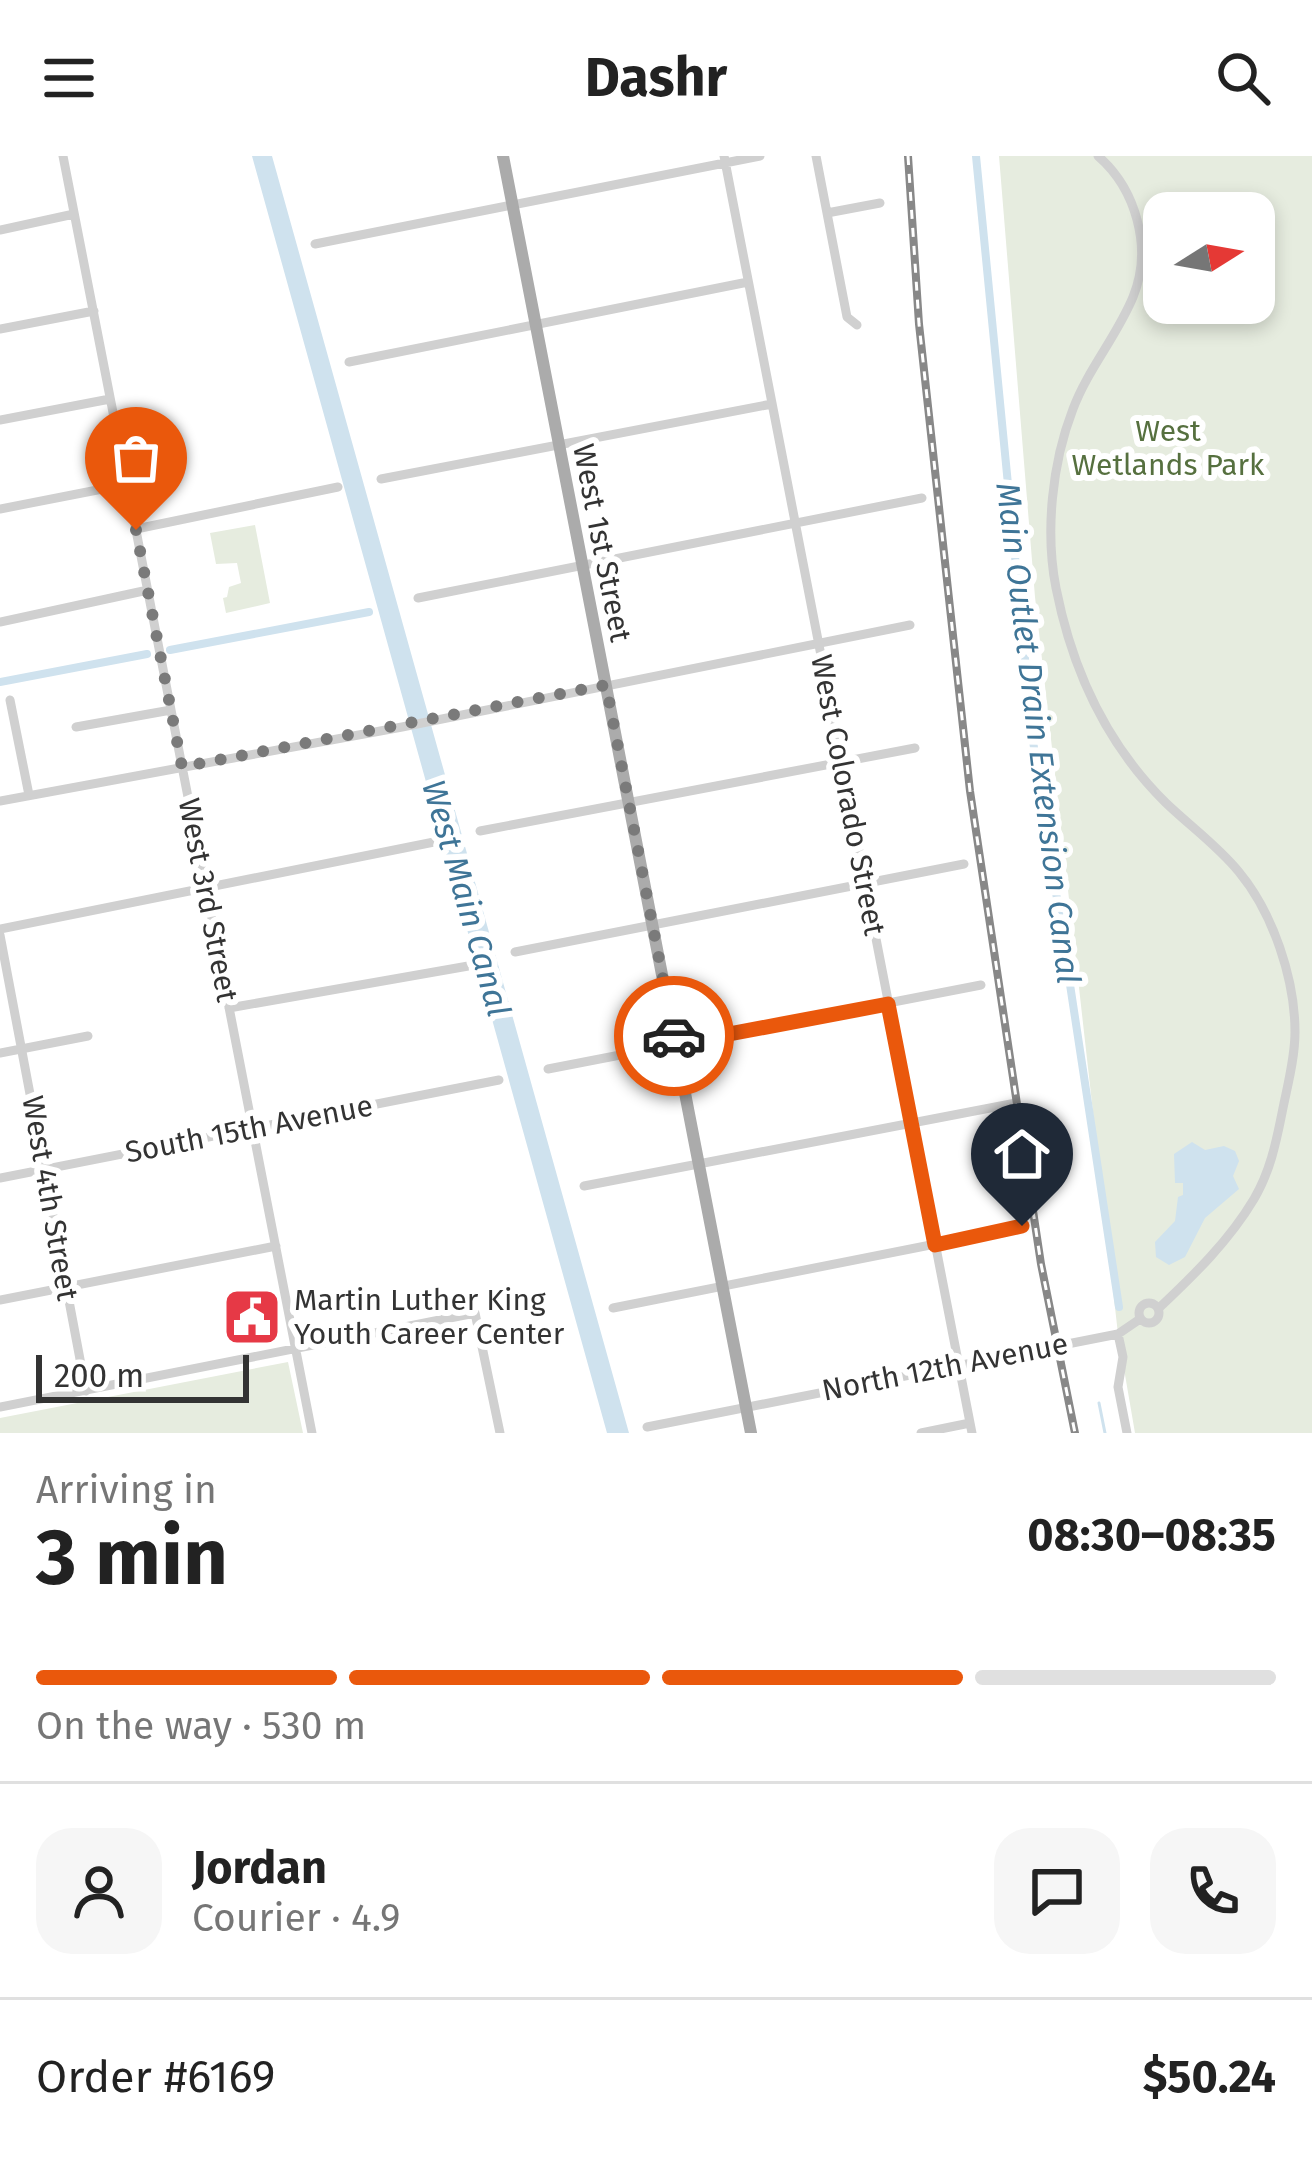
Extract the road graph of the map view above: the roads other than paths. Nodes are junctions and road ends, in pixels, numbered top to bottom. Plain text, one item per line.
1 (63, 156) edge
2 (502, 156) edge
3 (760, 156) edge
4 (815, 156) edge
5 (1098, 156) edge
6 (725, 160) edge
7 (512, 203) junction
8 (880, 203) dead end
9 (827, 213) junction
10 (74, 214) junction
11 (0, 230) edge
12 (316, 244) dead end
13 (748, 283) junction
14 (94, 311) junction
15 (536, 325) junction
16 (857, 325) dead end
17 (0, 329) edge
18 (349, 362) dead end
19 (110, 399) junction
20 (772, 404) junction
21 (0, 420) edge
22 (559, 444) junction
23 (381, 479) dead end
24 (128, 484) junction
25 (338, 487) dead end
26 (922, 498) dead end
27 (0, 508) edge
28 (795, 524) junction
29 (136, 530) junction
30 (582, 564) junction
31 (148, 590) junction
32 (418, 598) dead end
33 (0, 622) edge
34 (910, 625) dead end
35 (818, 643) junction
36 (606, 685) junction
37 (10, 700) dead end
38 (171, 710) junction
39 (76, 727) dead end
40 (915, 748) dead end
41 (842, 763) junction
42 (182, 767) junction
43 (29, 796) junction
44 (0, 801) edge
45 (629, 805) junction
46 (480, 831) dead end
47 (439, 841) dead end
48 (964, 864) dead end
49 (865, 884) junction
50 (206, 887) junction
51 (652, 924) junction
52 (0, 932) edge
53 (515, 952) dead end
54 (474, 965) dead end
55 (980, 985) dead end
56 (888, 1004) junction
57 (230, 1008) junction
58 (88, 1036) dead end
59 (676, 1044) junction
60 (24, 1048) junction
61 (0, 1053) edge
62 (548, 1069) dead end
63 (499, 1080) dead end
64 (1016, 1103) dead end
65 (911, 1123) junction
66 (253, 1129) junction
67 (699, 1166) junction
68 (44, 1169) junction
69 (0, 1178) edge
70 (584, 1186) dead end
71 (1022, 1226) dead end
72 (935, 1245) junction
73 (276, 1246) junction
74 (66, 1286) junction
75 (722, 1286) junction
76 (0, 1300) edge
77 (614, 1308) dead end
78 (1118, 1334) junction
79 (296, 1347) junction
80 (958, 1364) junction
81 (86, 1391) junction
82 (746, 1405) junction
83 (0, 1407) edge
84 (647, 1427) dead end
85 (971, 1428) edge
86 (312, 1433) edge
87 (500, 1433) edge
88 (751, 1433) edge
89 (921, 1433) edge
90 (1127, 1433) edge

1 - 10 street, West 3rd Street
2 - 7 main road, West 1st Street
3 - 6 street
4 - 9 street
5 - 78 street, North 12th Avenue
6 - 7 street
6 - 13 street, West Colorado Street
7 - 12 street
7 - 15 main road, West 1st Street
8 - 9 street
9 - 16 street
10 - 11 street
10 - 14 street, West 3rd Street
13 - 15 street
13 - 20 street, West Colorado Street
14 - 17 street
14 - 19 street, West 3rd Street
15 - 18 street
15 - 22 main road, West 1st Street
19 - 21 street
19 - 24 street, West 3rd Street
20 - 22 street
20 - 28 street, West Colorado Street
22 - 23 street
22 - 30 main road, West 1st Street
24 - 27 street
24 - 29 street, West 3rd Street
25 - 29 street
26 - 28 street
28 - 30 street
28 - 35 street, West Colorado Street
29 - 31 street, West 3rd Street
30 - 32 street
30 - 36 main road, West 1st Street
31 - 33 street
31 - 38 street, West 3rd Street
34 - 35 street
35 - 36 street
35 - 41 street, West Colorado Street
36 - 42 street
36 - 45 main road, West 1st Street
37 - 43 street
38 - 39 street
38 - 42 street, West 3rd Street
40 - 41 street
41 - 45 street
41 - 49 street, West Colorado Street
42 - 43 street
42 - 50 street, West 3rd Street
43 - 44 street
45 - 46 street
45 - 51 main road, West 1st Street
47 - 50 street
48 - 49 street
49 - 51 street
49 - 56 street, West Colorado Street
50 - 52 street
50 - 57 street, West 3rd Street
51 - 53 street
51 - 59 main road, West 1st Street
52 - 60 street, West 4th Street
54 - 57 street
55 - 56 street
56 - 59 street
56 - 65 street, West Colorado Street
57 - 66 street, West 3rd Street
58 - 60 street
59 - 62 street
59 - 67 main road, West 1st Street
60 - 61 street
60 - 68 street, West 4th Street
63 - 66 street, South 15th Avenue
64 - 65 street
65 - 67 street
65 - 72 street, West Colorado Street
66 - 68 street, South 15th Avenue
66 - 73 street, West 3rd Street
67 - 70 street
67 - 75 main road, West 1st Street
68 - 69 street, South 15th Avenue
68 - 74 street, West 4th Street
71 - 72 street
72 - 75 street
72 - 80 street, West Colorado Street
73 - 74 street
73 - 79 street, West 3rd Street
74 - 76 street
74 - 81 street, West 4th Street
75 - 77 street
75 - 82 main road, West 1st Street
78 - 80 street, North 12th Avenue
78 - 90 street
79 - 81 street
79 - 86 street, West 3rd Street
79 - 87 street
80 - 82 street, North 12th Avenue
80 - 85 street, West Colorado Street
81 - 83 street
82 - 84 street, North 12th Avenue
82 - 88 main road, West 1st Street
85 - 89 street

